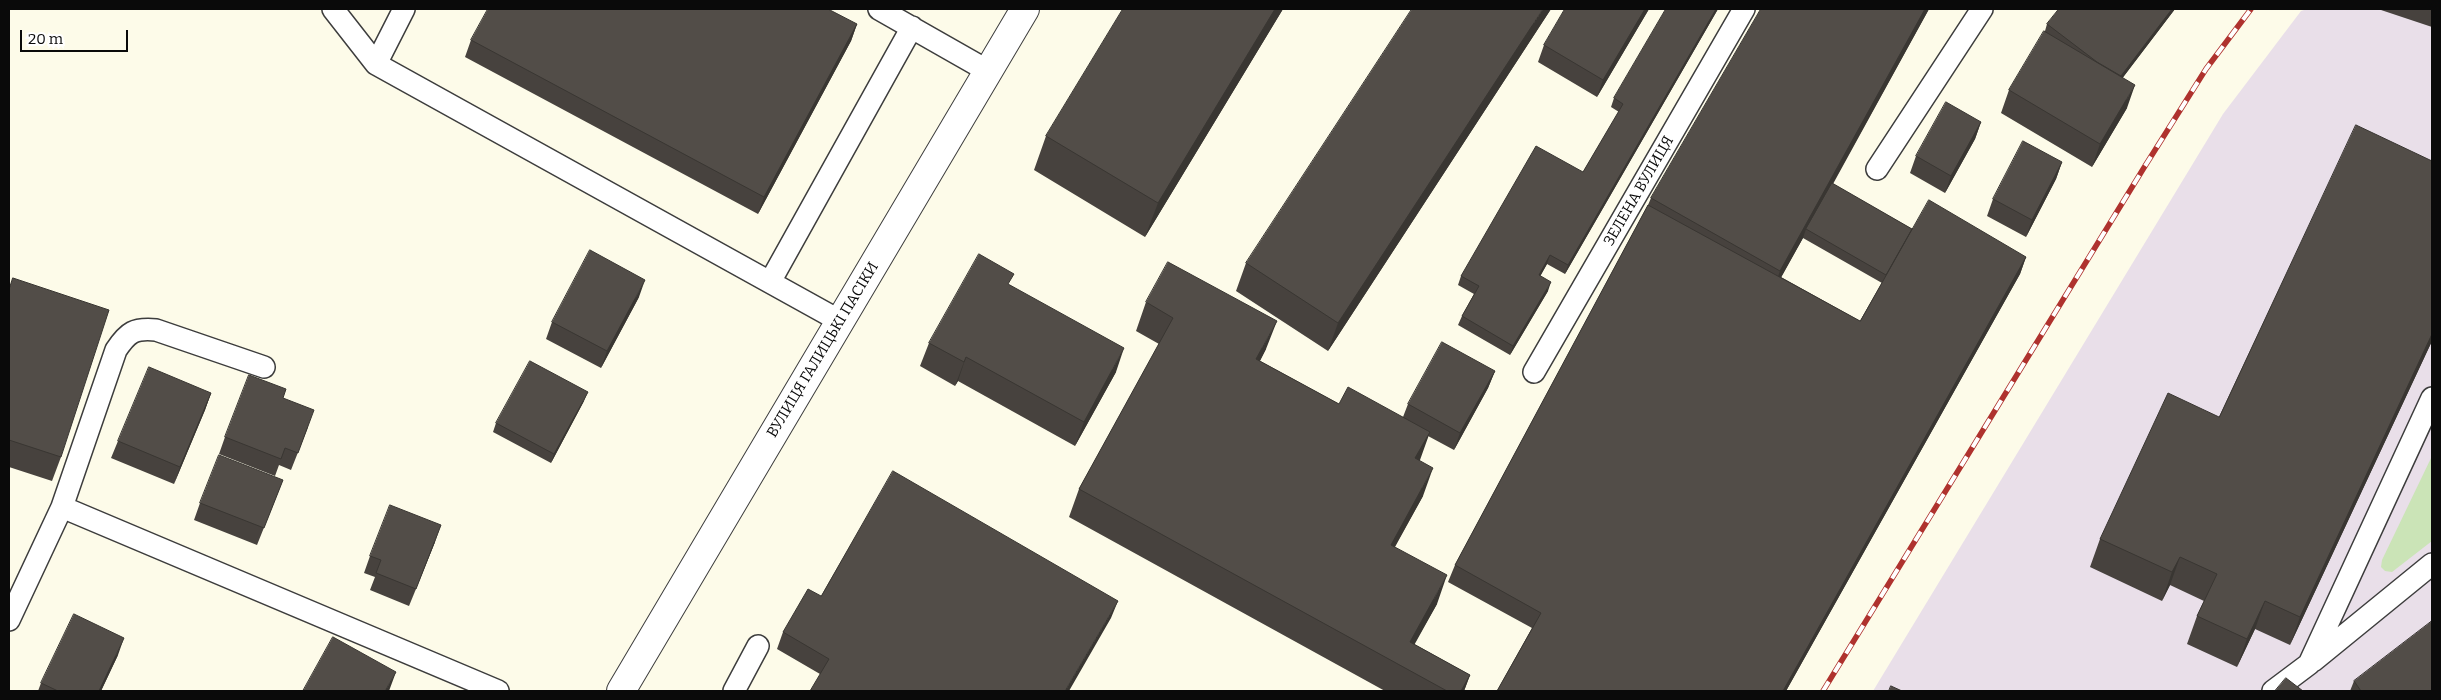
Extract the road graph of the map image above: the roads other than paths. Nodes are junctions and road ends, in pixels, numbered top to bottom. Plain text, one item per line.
1 (333, 9) edge
2 (404, 9) edge
3 (879, 9) edge
4 (1025, 9) edge
5 (1744, 9) edge
6 (1982, 9) edge
7 (912, 27) junction
8 (376, 64) junction
9 (988, 70) junction
10 (1877, 169) dead end
11 (770, 282) junction
12 (840, 321) junction
13 (264, 366) dead end
14 (1534, 372) dead end
15 (2432, 398) edge
16 (62, 507) junction
17 (2432, 564) edge
18 (9, 620) edge
19 (758, 646) dead end
20 (2309, 664) junction
21 (498, 691) edge
22 (621, 691) edge
23 (734, 691) edge
24 (2273, 691) edge

1 - 8 lane
2 - 8 lane
3 - 7 lane
4 - 9 street, ВУЛИЦЯ ГАЛИЦЬКІ ПАСІКИ
5 - 14 lane, ЗЕЛЕНА ВУЛИЦЯ
6 - 10 lane
7 - 9 lane
7 - 11 lane
8 - 11 lane
9 - 12 street, ВУЛИЦЯ ГАЛИЦЬКІ ПАСІКИ
11 - 12 lane
12 - 22 street, ВУЛИЦЯ ГАЛИЦЬКІ ПАСІКИ
13 - 16 lane
15 - 20 lane
16 - 18 lane
16 - 21 lane
17 - 20 lane
19 - 23 lane
20 - 24 lane

